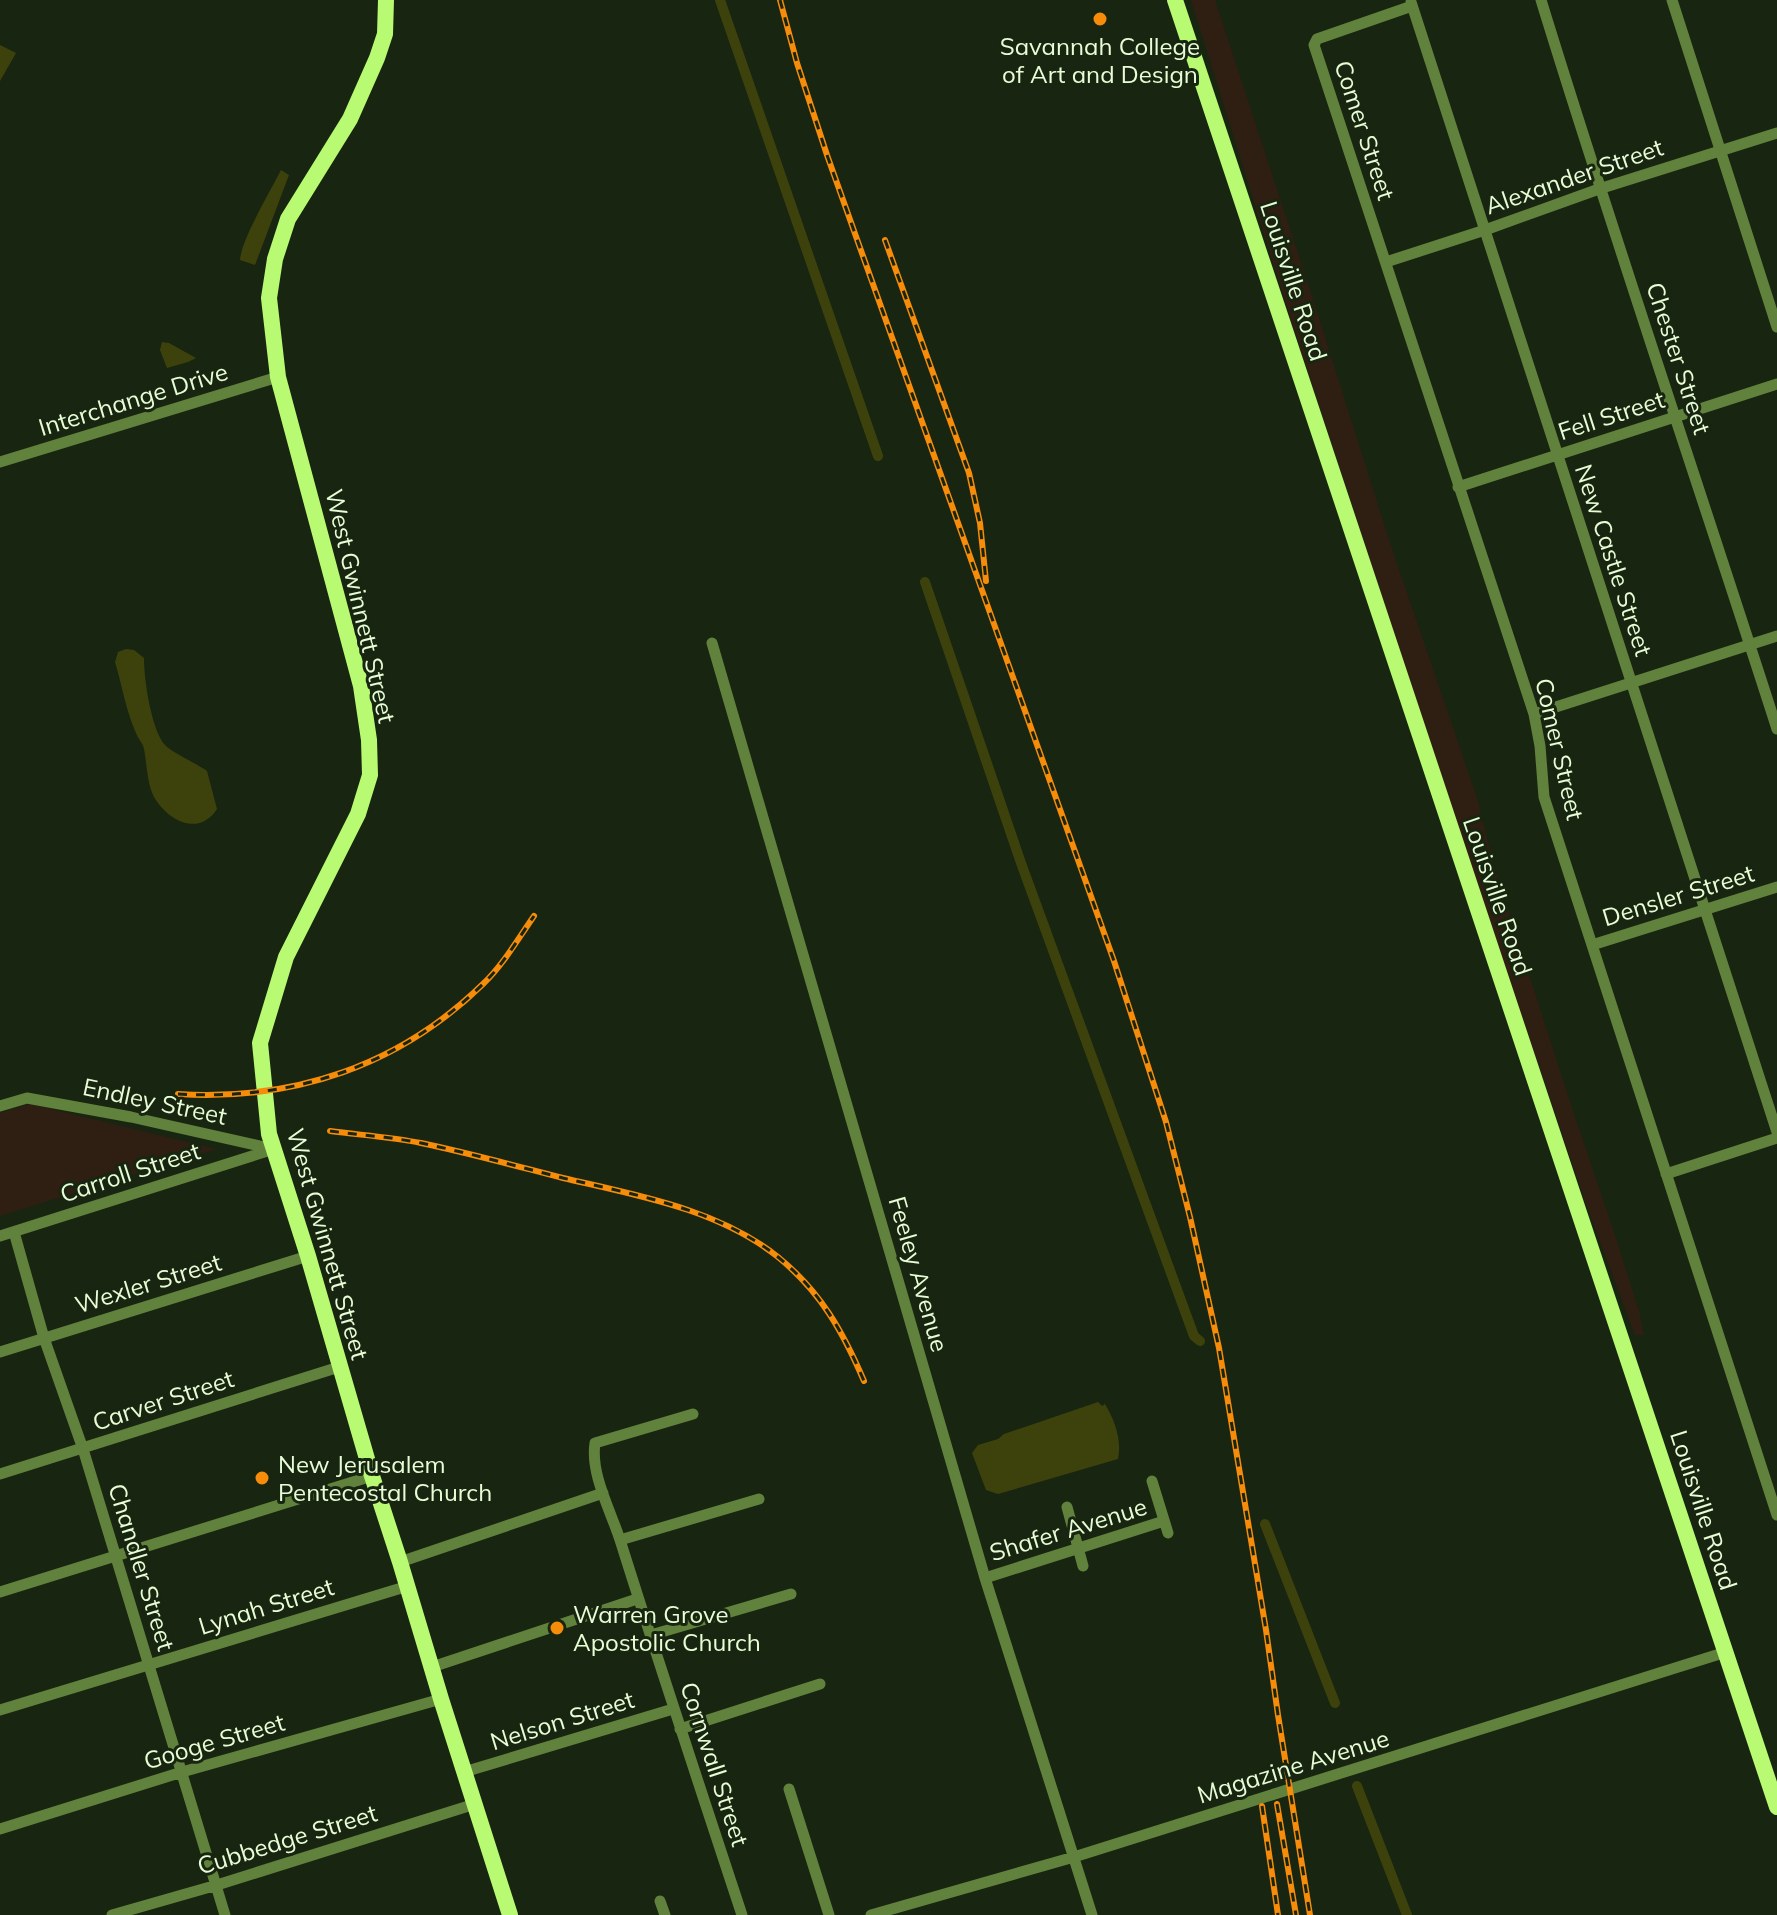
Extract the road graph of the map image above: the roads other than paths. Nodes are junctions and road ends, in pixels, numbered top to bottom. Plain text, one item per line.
1 (386, 0) edge
2 (1175, 0) edge
3 (1541, 0) edge
4 (1672, 0) edge
5 (1412, 2) edge
6 (1777, 133) edge
7 (1721, 151) junction
8 (1599, 189) junction
9 (1485, 230) junction
10 (1386, 262) junction
11 (1777, 327) edge
12 (278, 377) junction
13 (1777, 384) edge
14 (1676, 417) junction
15 (1557, 455) junction
16 (0, 462) edge
17 (1458, 487) junction
18 (1777, 636) edge
19 (712, 643) dead end
20 (1750, 645) junction
21 (1631, 683) junction
22 (1534, 714) junction
23 (1777, 729) edge
24 (1777, 887) edge
25 (1704, 909) junction
26 (1592, 945) junction
27 (0, 1106) edge
28 (1777, 1132) edge
29 (1777, 1138) edge
30 (274, 1149) junction
31 (1666, 1174) junction
32 (14, 1232) junction
33 (0, 1236) edge
34 (308, 1256) junction
35 (44, 1338) junction
36 (0, 1352) edge
37 (339, 1367) junction
38 (693, 1414) dead end
39 (83, 1449) junction
40 (0, 1474) edge
41 (372, 1476) junction
42 (1152, 1481) dead end
43 (603, 1493) junction
44 (759, 1499) dead end
45 (1067, 1507) dead end
46 (1777, 1515) edge
47 (620, 1540) junction
48 (1079, 1548) junction
49 (116, 1555) junction
50 (400, 1562) junction
51 (1083, 1566) dead end
52 (985, 1578) junction
53 (408, 1586) junction
54 (0, 1592) edge
55 (791, 1594) dead end
56 (637, 1599) junction
57 (651, 1635) junction
58 (1726, 1652) junction
59 (148, 1665) junction
60 (432, 1667) junction
61 (820, 1684) dead end
62 (441, 1699) junction
63 (673, 1709) junction
64 (0, 1710) edge
65 (680, 1729) junction
66 (182, 1772) junction
67 (464, 1772) junction
68 (789, 1789) dead end
69 (475, 1804) junction
70 (1777, 1807) edge
71 (0, 1829) edge
72 (1074, 1857) junction
73 (217, 1885) junction
74 (660, 1901) dead end
75 (507, 1914) edge
76 (112, 1915) edge
77 (225, 1915) edge
78 (665, 1915) edge
79 (742, 1915) edge
80 (829, 1915) edge
81 (871, 1915) edge
82 (1092, 1915) edge

1 - 12 main road, West Gwinnett Street
2 - 58 main road, Louisville Road
3 - 8 street, Chester Street
4 - 7 street
5 - 9 street, New Castle Street
5 - 10 street, Comer Street
6 - 7 street, Alexander Street
7 - 8 street, Alexander Street
7 - 11 street
8 - 9 street, Alexander Street
8 - 14 street, Chester Street
9 - 10 street, Alexander Street
9 - 15 street, New Castle Street
10 - 17 street, Comer Street
12 - 16 street, Interchange Drive
12 - 30 main road, West Gwinnett Street
13 - 14 street, Fell Street
14 - 15 street, Fell Street
14 - 20 street, Chester Street
15 - 17 street, Fell Street
15 - 21 street, New Castle Street
17 - 22 street, Comer Street
18 - 20 street
19 - 52 street, Feeley Avenue
20 - 21 street
20 - 23 street, Chester Street
21 - 22 street
21 - 25 street, New Castle Street
22 - 26 street, Comer Street
24 - 25 street, Densler Street
25 - 26 street, Densler Street
25 - 28 street, New Castle Street
26 - 31 street, Comer Street
27 - 30 street, Endley Street
29 - 31 street
30 - 32 street, Carroll Street
30 - 34 main road, West Gwinnett Street
31 - 46 street, Comer Street
32 - 33 street, Carroll Street
32 - 35 street, Chandler Street
34 - 35 street, Wexler Street
34 - 37 main road, West Gwinnett Street
35 - 36 street, Wexler Street
35 - 39 street, Chandler Street
37 - 39 street, Carver Street
37 - 41 main road, West Gwinnett Street
38 - 43 street, Cornwall Street
39 - 40 street, Carver Street
39 - 49 street, Chandler Street
41 - 49 street
41 - 50 main road, West Gwinnett Street
42 - 48 street, Shafer Avenue
43 - 47 street, Cornwall Street
43 - 50 street
44 - 47 street
45 - 48 street
47 - 56 street, Cornwall Street
48 - 51 street
48 - 52 street, Shafer Avenue
49 - 54 street
49 - 59 street, Chandler Street
50 - 53 main road, West Gwinnett Street
52 - 72 street, Feeley Avenue
53 - 59 street, Lynah Street
53 - 60 main road, West Gwinnett Street
55 - 57 street
56 - 57 street, Cornwall Street
56 - 60 street
57 - 63 street, Cornwall Street
58 - 70 main road, Louisville Road
58 - 72 street, Magazine Avenue
59 - 64 street, Lynah Street
59 - 66 street, Chandler Street
60 - 62 main road, West Gwinnett Street
61 - 65 street
62 - 66 street, Googe Street
62 - 67 main road, West Gwinnett Street
63 - 65 street, Cornwall Street
63 - 67 street, Nelson Street
65 - 79 street, Cornwall Street
66 - 71 street, Googe Street
66 - 73 street, Chandler Street
67 - 69 main road, West Gwinnett Street
68 - 80 street
69 - 73 street, Cubbedge Street
69 - 75 main road, West Gwinnett Street
72 - 81 street, Magazine Avenue
72 - 82 street, Feeley Avenue
73 - 76 street, Cubbedge Street
73 - 77 street, Chandler Street
74 - 78 street

